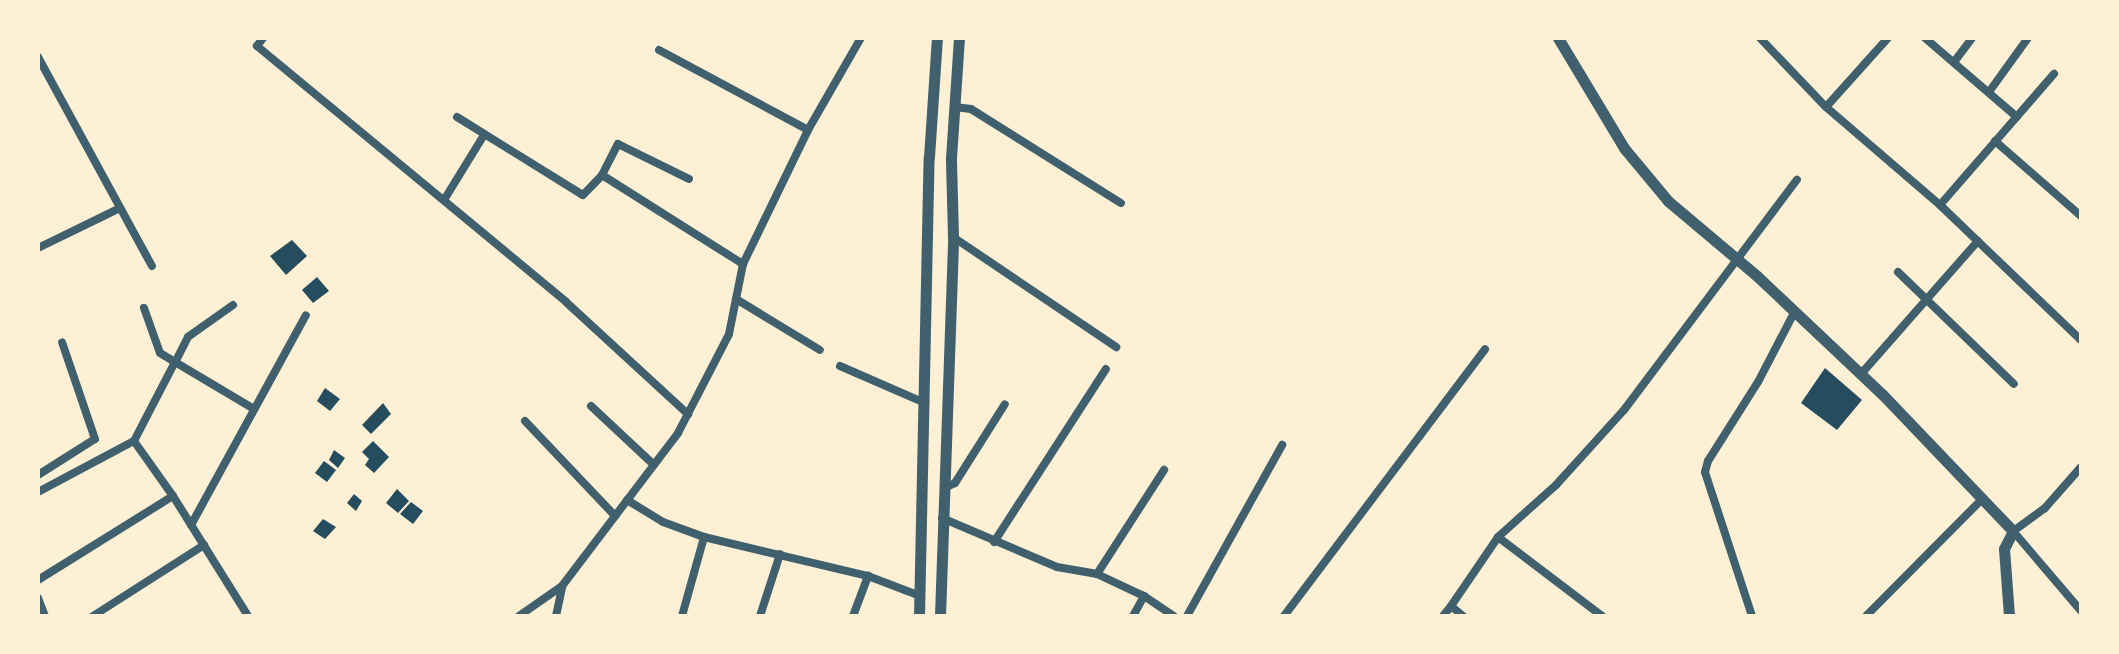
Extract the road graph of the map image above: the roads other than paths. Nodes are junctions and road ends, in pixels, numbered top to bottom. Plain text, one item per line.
1 (263, 38) edge
2 (861, 38) edge
3 (937, 38) edge
4 (959, 38) edge
5 (1558, 38) edge
6 (1760, 38) edge
7 (1888, 38) edge
8 (1925, 38) edge
9 (1972, 38) edge
10 (2028, 38) edge
11 (659, 50) dead end
12 (38, 57) edge
13 (1954, 62) junction
14 (2054, 74) dead end
15 (1989, 92) junction
16 (955, 107) junction
17 (1826, 107) junction
18 (457, 117) dead end
19 (2017, 117) junction
20 (808, 130) junction
21 (484, 135) junction
22 (1995, 141) junction
23 (602, 175) junction
24 (689, 179) dead end
25 (1797, 180) dead end
26 (444, 200) junction
27 (1121, 203) dead end
28 (1940, 205) junction
29 (120, 208) junction
30 (2081, 216) edge
31 (953, 237) junction
32 (1978, 241) junction
33 (38, 248) edge
34 (1737, 260) junction
35 (743, 264) junction
36 (152, 266) dead end
37 (1898, 272) dead end
38 (736, 299) junction
39 (1926, 300) junction
40 (233, 305) dead end
41 (144, 308) dead end
42 (1795, 311) junction
43 (306, 315) dead end
44 (2081, 340) edge
45 (62, 342) dead end
46 (1116, 347) dead end
47 (1485, 349) dead end
48 (820, 350) dead end
49 (175, 362) junction
50 (840, 366) dead end
51 (1106, 369) dead end
52 (1861, 374) junction
53 (2014, 384) dead end
54 (925, 403) junction
55 (1005, 404) dead end
56 (591, 406) dead end
57 (254, 409) junction
58 (688, 414) junction
59 (525, 421) dead end
60 (95, 439) junction
61 (134, 441) junction
62 (1282, 445) dead end
63 (106, 455) junction
64 (654, 465) junction
65 (2081, 467) edge
66 (1164, 470) dead end
67 (38, 475) edge
68 (945, 488) junction
69 (38, 492) edge
70 (173, 496) junction
71 (1983, 498) junction
72 (627, 500) junction
73 (615, 516) junction
74 (942, 518) junction
75 (191, 525) junction
76 (2013, 531) junction
77 (704, 537) junction
78 (1498, 537) junction
79 (994, 542) junction
80 (204, 545) junction
81 (780, 554) junction
82 (1097, 574) junction
83 (868, 576) junction
84 (38, 580) edge
85 (562, 586) junction
86 (920, 596) junction
87 (1144, 596) junction
88 (38, 598) edge
89 (1451, 606) junction
90 (2081, 611) edge
91 (45, 616) edge
92 (93, 616) edge
93 (248, 616) edge
94 (519, 616) edge
95 (556, 616) edge
96 (682, 616) edge
97 (760, 616) edge
98 (853, 616) edge
99 (919, 616) edge
100 (940, 616) edge
101 (1133, 616) edge
102 (1174, 616) edge
103 (1187, 616) edge
104 (1284, 616) edge
105 (1443, 616) edge
106 (1463, 616) edge
107 (1602, 616) edge
108 (1752, 616) edge
109 (1866, 616) edge
110 (2009, 616) edge

1 - 26 street
2 - 20 street
3 - 54 street
4 - 16 street
5 - 34 street
6 - 17 street
7 - 17 street
8 - 13 street
9 - 13 street
10 - 15 street
11 - 20 street
12 - 29 street
13 - 15 street
14 - 19 street
15 - 19 street
16 - 27 street
16 - 31 street
17 - 28 street
18 - 21 street
19 - 22 street
20 - 35 street
21 - 23 street
21 - 26 street
22 - 28 street
22 - 30 street
23 - 24 street
23 - 35 street
25 - 34 street
26 - 58 street
28 - 32 street
29 - 33 street
29 - 36 street
31 - 46 street
31 - 68 street
32 - 39 street
32 - 44 street
34 - 42 street
34 - 78 street
35 - 38 street
37 - 39 street
38 - 48 street
38 - 58 street
39 - 52 street
39 - 53 street
40 - 49 street
41 - 49 street
42 - 52 street
42 - 108 street
43 - 57 street
45 - 60 street
47 - 104 street
49 - 57 street
49 - 61 street
50 - 54 street
51 - 79 street
52 - 71 street
54 - 86 street
55 - 68 street
56 - 64 street
57 - 75 street
58 - 64 street
59 - 73 street
60 - 63 street
60 - 67 street
61 - 63 street
61 - 70 street
62 - 103 street
63 - 69 street
64 - 72 street
65 - 76 street
66 - 82 street
68 - 74 street
70 - 75 street
70 - 84 street
71 - 76 street
71 - 109 street
72 - 73 street
72 - 77 street
73 - 85 street
74 - 79 street
74 - 100 street
75 - 80 street
76 - 90 street
76 - 110 street
77 - 81 street
77 - 96 street
78 - 89 street
78 - 107 street
79 - 82 street
80 - 92 street
80 - 93 street
81 - 83 street
81 - 97 street
82 - 87 street
83 - 86 street
83 - 98 street
85 - 94 street
85 - 95 street
86 - 99 street
87 - 101 street
87 - 102 street
88 - 91 street
89 - 105 street
89 - 106 street

